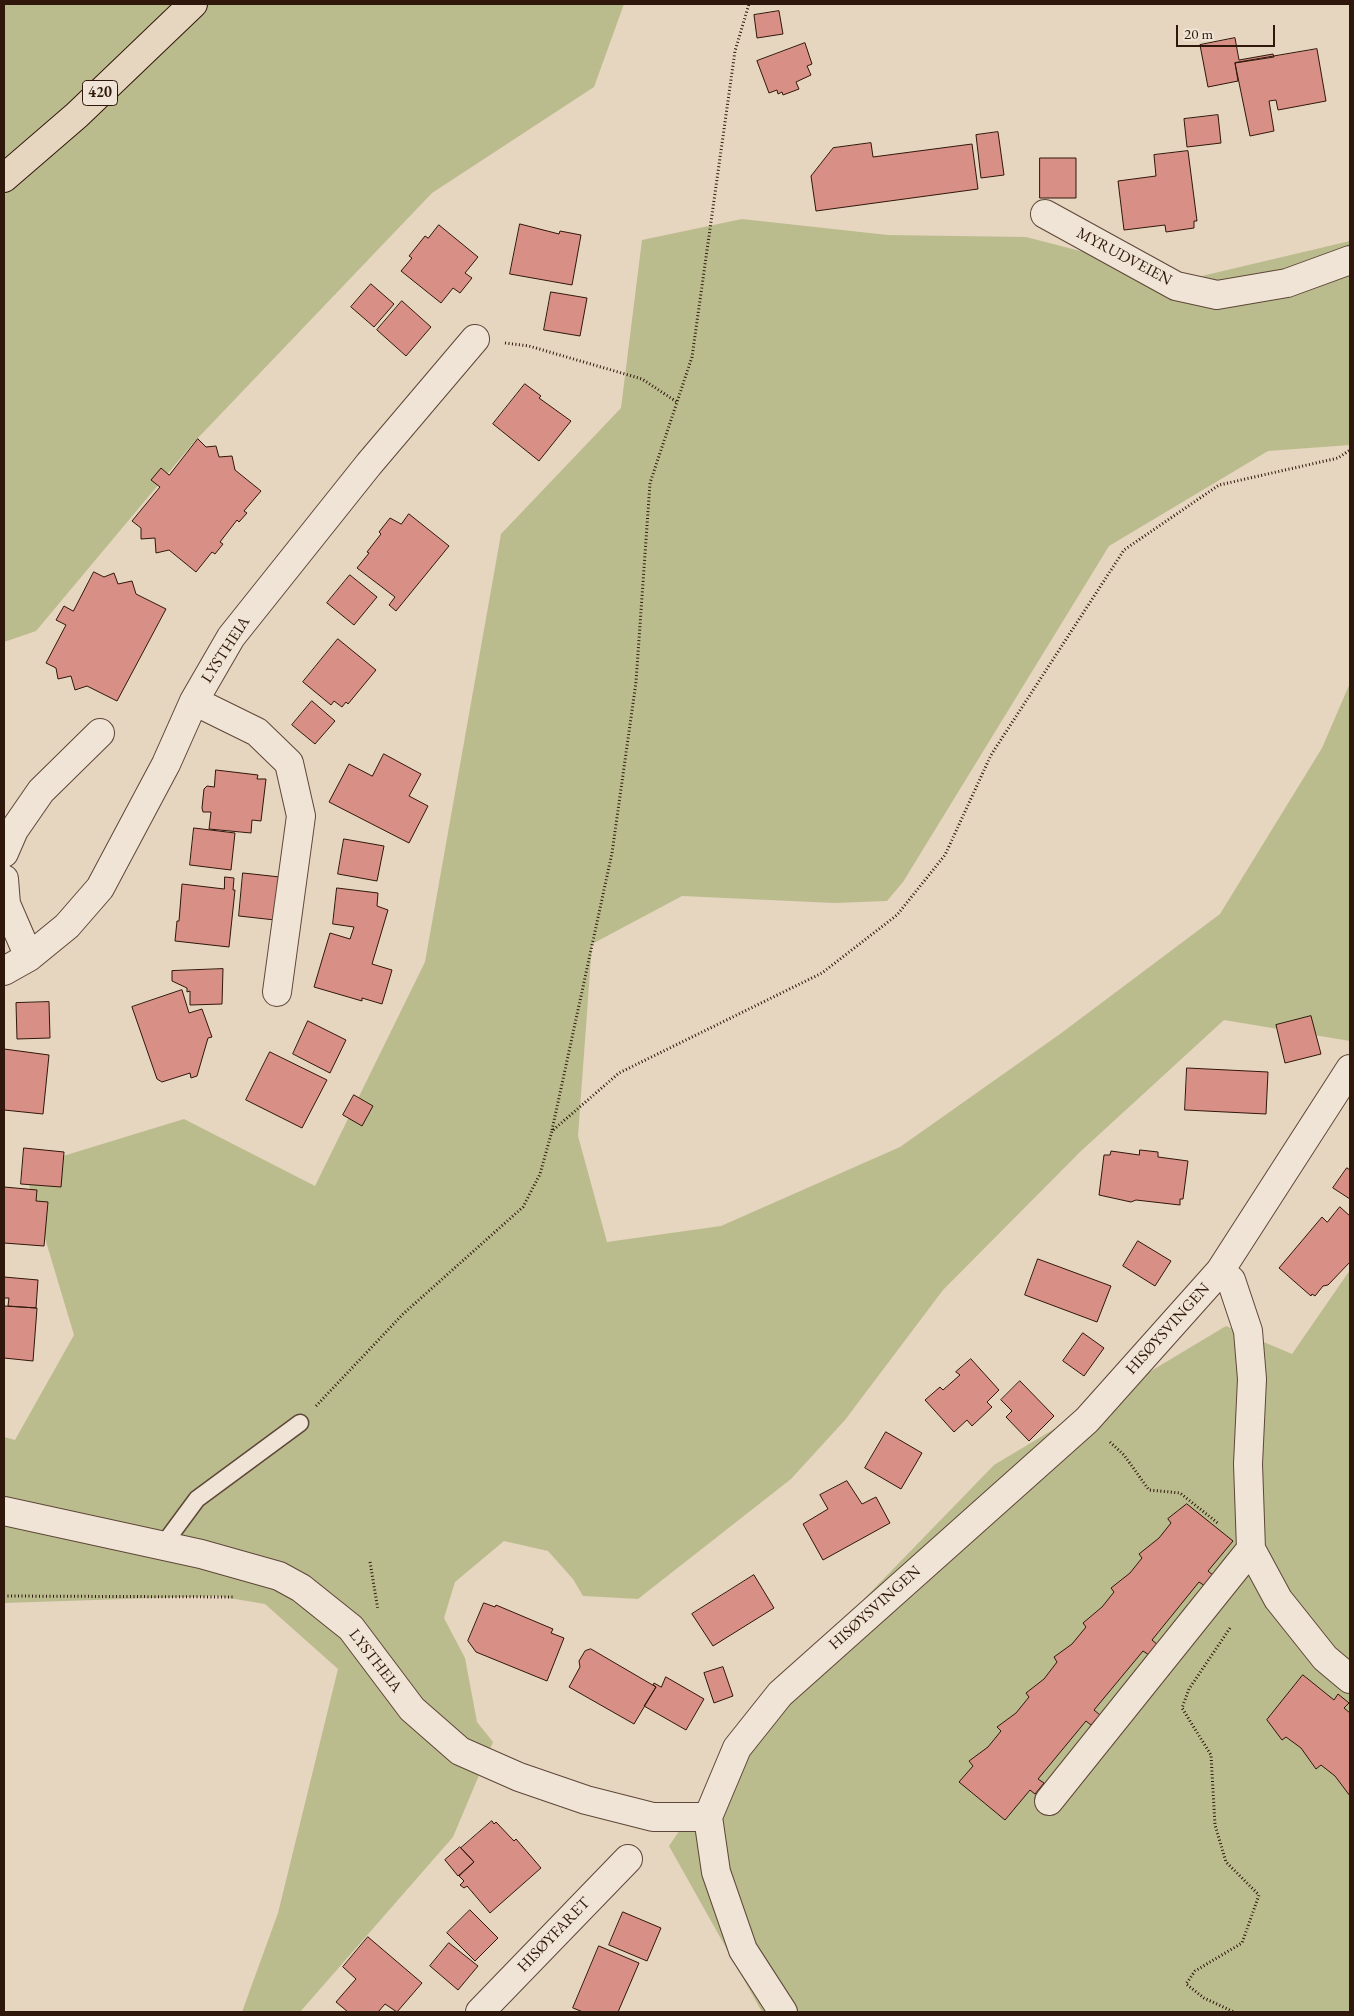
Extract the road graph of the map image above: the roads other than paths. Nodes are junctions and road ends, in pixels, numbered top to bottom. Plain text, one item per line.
1 (193, 4) edge
2 (4, 178) edge
3 (1045, 214) dead end
4 (1350, 260) edge
5 (475, 339) road end
6 (194, 701) junction
7 (100, 733) dead end
8 (4, 854) edge
9 (4, 879) edge
10 (29, 957) junction
11 (4, 972) edge
12 (277, 992) dead end
13 (1350, 1069) edge
14 (1220, 1271) junction
15 (300, 1423) road end
16 (4, 1511) edge
17 (163, 1545) junction
18 (1251, 1550) junction
19 (1350, 1679) edge
20 (1049, 1801) dead end
21 (708, 1817) junction
22 (628, 1859) dead end
23 (480, 2012) edge
24 (783, 2012) edge

1 - 2 main road, 420
3 - 4 street, MYRUDVEIEN
5 - 6 street, LYSTHEIA
6 - 10 street, LYSTHEIA
6 - 12 street
7 - 8 street
9 - 10 street
10 - 11 street, LYSTHEIA
13 - 14 street, HISØYSVINGEN
14 - 18 street, HISØYSVINGEN
14 - 21 street, HISØYSVINGEN
15 - 17 lane
16 - 17 street, LYSTHEIA
17 - 21 street, LYSTHEIA
18 - 19 street, HISØYSVINGEN
18 - 20 street
21 - 24 street
22 - 23 street, HISØYFARET

